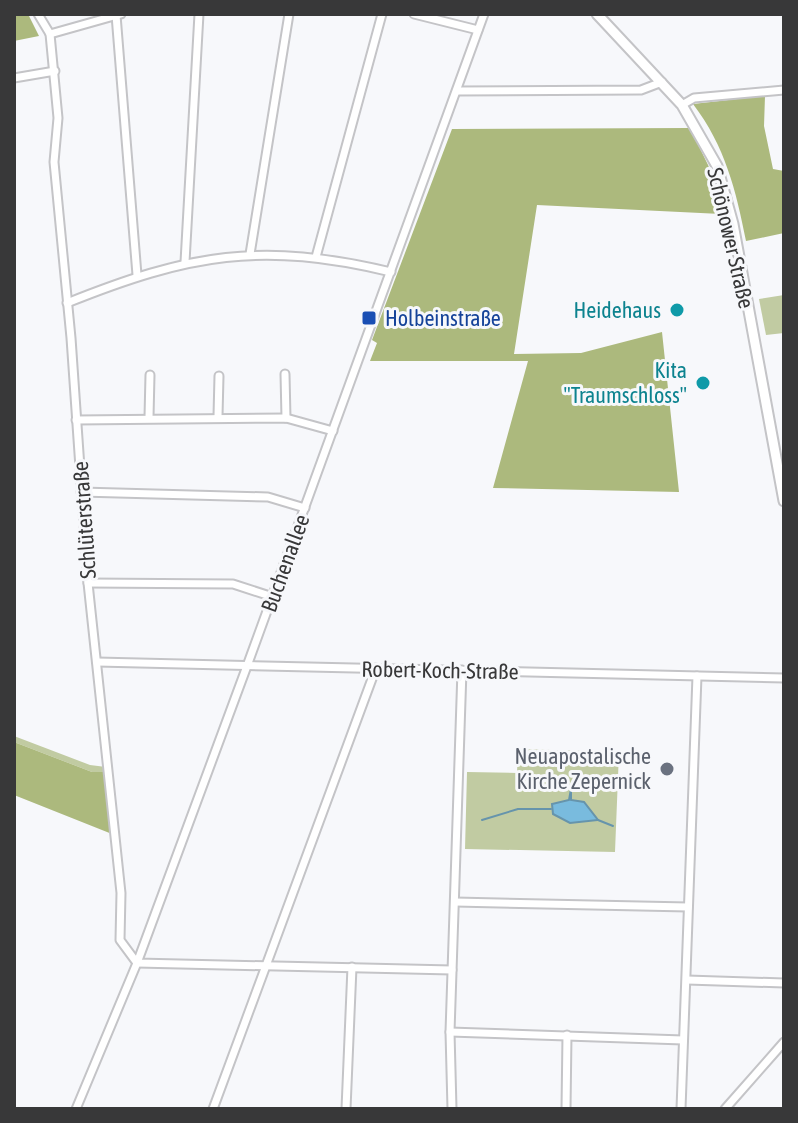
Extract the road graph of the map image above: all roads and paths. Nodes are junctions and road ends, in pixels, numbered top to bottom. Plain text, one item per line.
1 (38, 14) edge
2 (119, 14) edge
3 (199, 14) edge
4 (289, 14) edge
5 (382, 14) edge
6 (414, 14) edge
7 (484, 14) edge
8 (597, 14) edge
9 (478, 30) junction
10 (50, 34) junction
11 (55, 71) junction
12 (14, 78) edge
13 (662, 82) junction
14 (784, 90) edge
15 (457, 91) junction
16 (682, 105) junction
17 (250, 254) junction
18 (316, 257) junction
19 (185, 262) junction
20 (391, 272) junction
21 (137, 275) junction
22 (67, 303) junction
23 (285, 374) dead end
24 (150, 375) dead end
25 (219, 376) dead end
26 (218, 416) junction
27 (149, 417) junction
28 (286, 418) junction
29 (76, 420) junction
30 (333, 431) junction
31 (81, 492) junction
32 (784, 501) edge
33 (305, 508) junction
34 (88, 583) junction
35 (273, 597) junction
36 (97, 662) junction
37 (247, 666) junction
38 (376, 668) junction
39 (462, 670) junction
40 (697, 676) junction
41 (784, 678) edge
42 (455, 902) junction
43 (688, 907) junction
44 (137, 963) junction
45 (269, 963) junction
46 (352, 967) junction
47 (452, 970) junction
48 (687, 980) junction
49 (784, 983) edge
50 (450, 1032) junction
51 (567, 1035) junction
52 (683, 1040) junction
53 (784, 1042) edge
54 (76, 1109) edge
55 (213, 1109) edge
56 (346, 1109) edge
57 (452, 1109) edge
58 (566, 1109) edge
59 (681, 1109) edge
60 (725, 1109) edge

1 - 10 street
2 - 10 street
2 - 21 street
3 - 19 street
4 - 17 street
5 - 18 street
6 - 9 street
7 - 9 street, Buchenallee
8 - 13 street, Schönower Straße
9 - 15 street, Buchenallee
10 - 11 street, Schlüterstraße
11 - 12 street
11 - 22 street, Schlüterstraße
13 - 15 street
13 - 16 street, Schönower Straße
14 - 16 street
15 - 20 street, Buchenallee
16 - 32 street, Schönower Straße
17 - 18 street
17 - 19 street
18 - 20 street
19 - 21 street
20 - 30 street, Buchenallee
21 - 22 street
22 - 29 street, Schlüterstraße
23 - 28 street
24 - 27 street
25 - 26 street
26 - 27 street
26 - 28 street
27 - 29 street
28 - 30 street
29 - 31 street, Schlüterstraße
30 - 33 street, Buchenallee
31 - 33 street
31 - 34 street, Schlüterstraße
33 - 35 street, Buchenallee
34 - 35 street
34 - 36 street, Schlüterstraße
35 - 37 street, Buchenallee
36 - 37 street, Robert-Koch-Straße
36 - 44 street, Schlüterstraße
37 - 38 street, Robert-Koch-Straße
37 - 44 street, Buchenallee
38 - 39 street, Robert-Koch-Straße
38 - 45 street
39 - 40 street, Robert-Koch-Straße
39 - 42 street
40 - 41 street, Robert-Koch-Straße
40 - 43 street
42 - 43 street
42 - 47 street
43 - 48 street
44 - 45 street
44 - 54 street, Buchenallee
45 - 46 street
45 - 55 street
46 - 47 street
46 - 56 street
47 - 50 street
48 - 49 street
48 - 52 street
50 - 51 street
50 - 57 street
51 - 52 street
51 - 58 street
52 - 59 street
53 - 60 street

